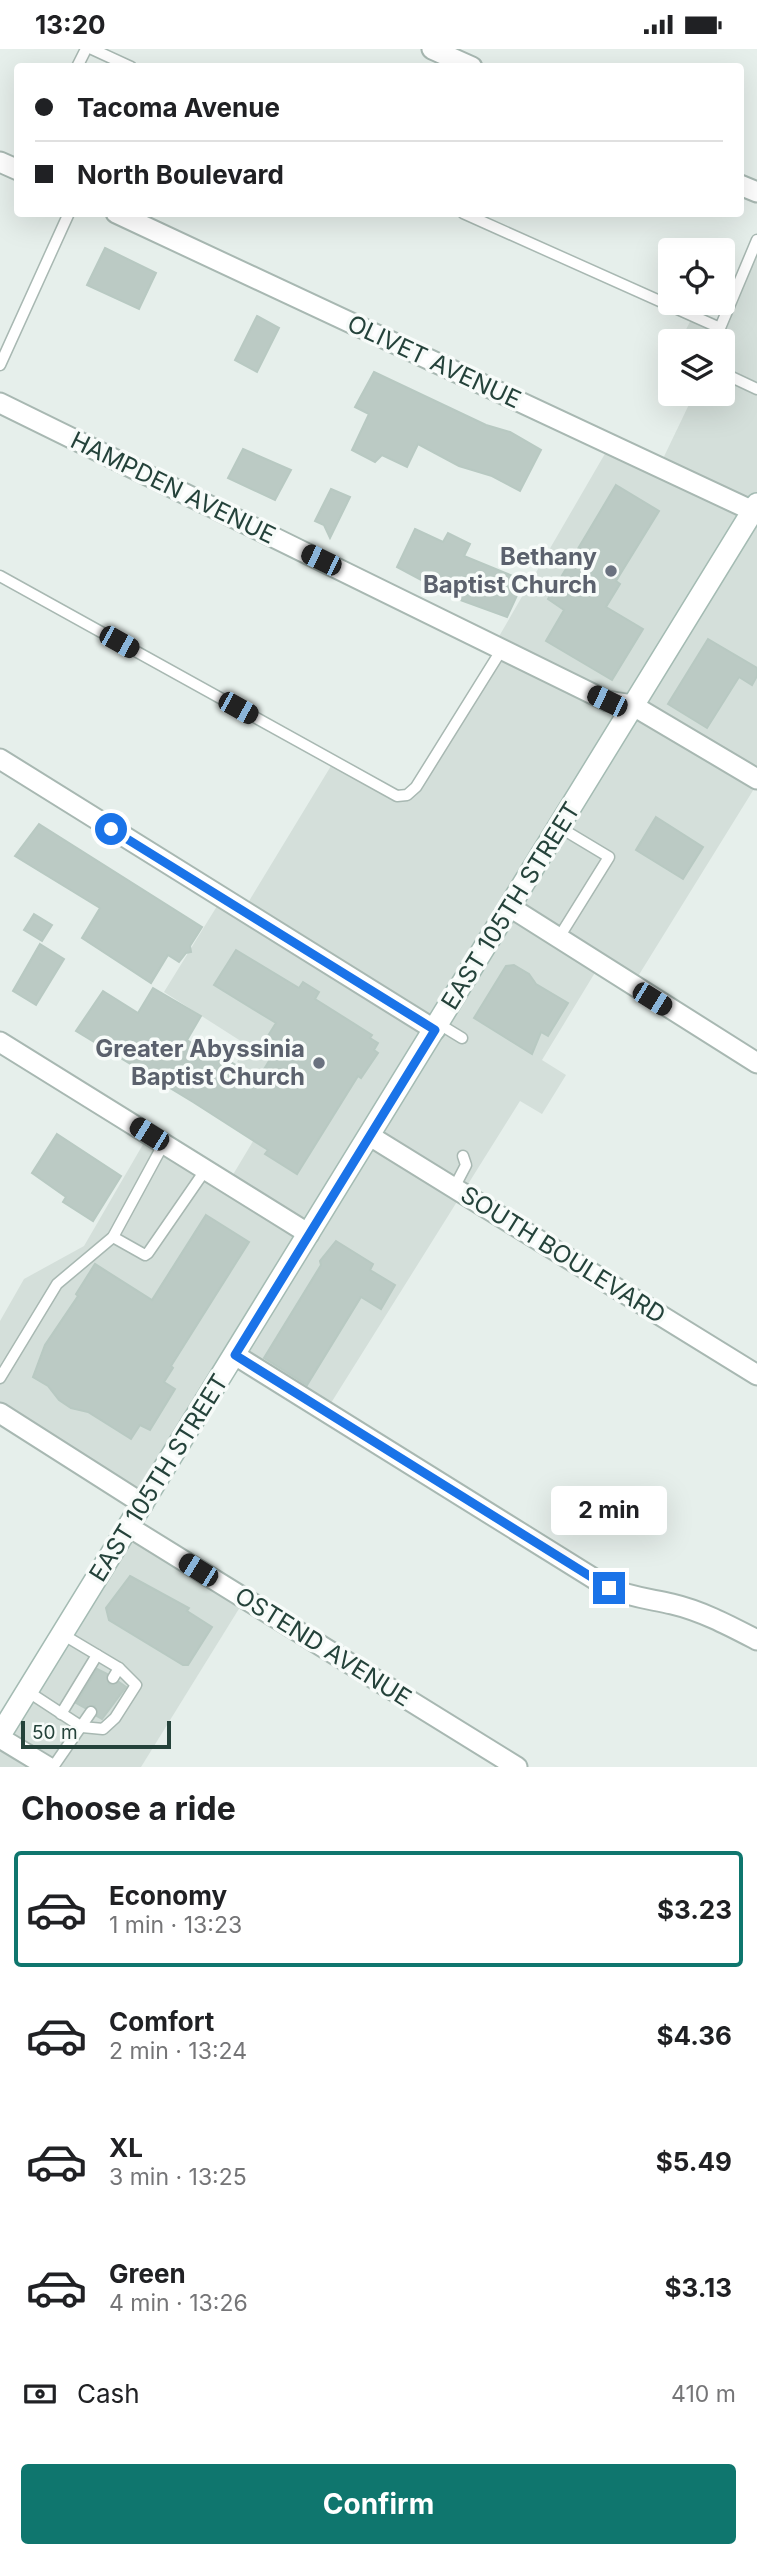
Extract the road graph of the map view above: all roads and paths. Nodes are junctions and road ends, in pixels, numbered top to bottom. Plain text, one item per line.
1 (92, 49) edge
2 (432, 49) edge
3 (122, 63) edge
4 (463, 63) edge
5 (67, 217) edge
6 (125, 217) edge
7 (472, 217) edge
8 (757, 240) edge
9 (0, 365) edge
10 (735, 379) edge
11 (757, 389) edge
12 (0, 403) edge
13 (755, 508) edge
14 (0, 576) edge
15 (502, 649) junction
16 (632, 705) junction
17 (0, 759) edge
18 (757, 779) edge
19 (559, 827) junction
20 (510, 907) junction
21 (558, 940) junction
22 (437, 1027) junction
23 (462, 1038) dead end
24 (0, 1042) edge
25 (757, 1063) edge
26 (370, 1136) junction
27 (164, 1143) junction
28 (463, 1156) dead end
29 (206, 1169) junction
30 (454, 1188) junction
31 (309, 1234) junction
32 (113, 1237) junction
33 (235, 1355) junction
34 (757, 1375) edge
35 (0, 1378) edge
36 (0, 1413) edge
37 (143, 1504) junction
38 (129, 1527) junction
39 (62, 1634) junction
40 (757, 1640) edge
41 (97, 1655) junction
42 (118, 1668) junction
43 (113, 1678) dead end
44 (26, 1691) junction
45 (91, 1712) dead end
46 (61, 1714) junction
47 (82, 1727) junction
48 (0, 1737) edge
49 (48, 1767) edge
50 (53, 1767) edge
51 (517, 1767) edge

1 - 3 lane
2 - 4 street
5 - 9 lane
6 - 13 street, OLIVET AVENUE
7 - 8 lane
10 - 11 lane
12 - 15 street, HAMPDEN AVENUE
13 - 16 main road, EAST 105TH STREET
14 - 15 lane
15 - 16 street, HAMPDEN AVENUE
16 - 18 street, HAMPDEN AVENUE
16 - 19 main road, EAST 105TH STREET
17 - 22 street
19 - 20 main road, EAST 105TH STREET
19 - 21 lane
20 - 21 street
20 - 22 main road, EAST 105TH STREET
21 - 25 street
22 - 23 lane
22 - 26 main road, EAST 105TH STREET
24 - 27 street
26 - 30 street, SOUTH BOULEVARD
26 - 31 main road, EAST 105TH STREET
27 - 29 street
27 - 32 lane
28 - 30 lane
29 - 31 street
29 - 32 lane
30 - 34 street, SOUTH BOULEVARD
31 - 33 main road, EAST 105TH STREET
32 - 35 lane
33 - 37 main road, EAST 105TH STREET
33 - 40 street
36 - 37 street
37 - 38 main road, EAST 105TH STREET
38 - 39 main road, EAST 105TH STREET
38 - 51 street, OSTEND AVENUE
39 - 41 lane
39 - 44 main road, EAST 105TH STREET
41 - 42 lane
41 - 46 lane
42 - 43 lane
42 - 47 lane
44 - 46 lane
44 - 48 main road, EAST 105TH STREET
45 - 47 lane
46 - 47 lane
47 - 50 lane
48 - 49 street

